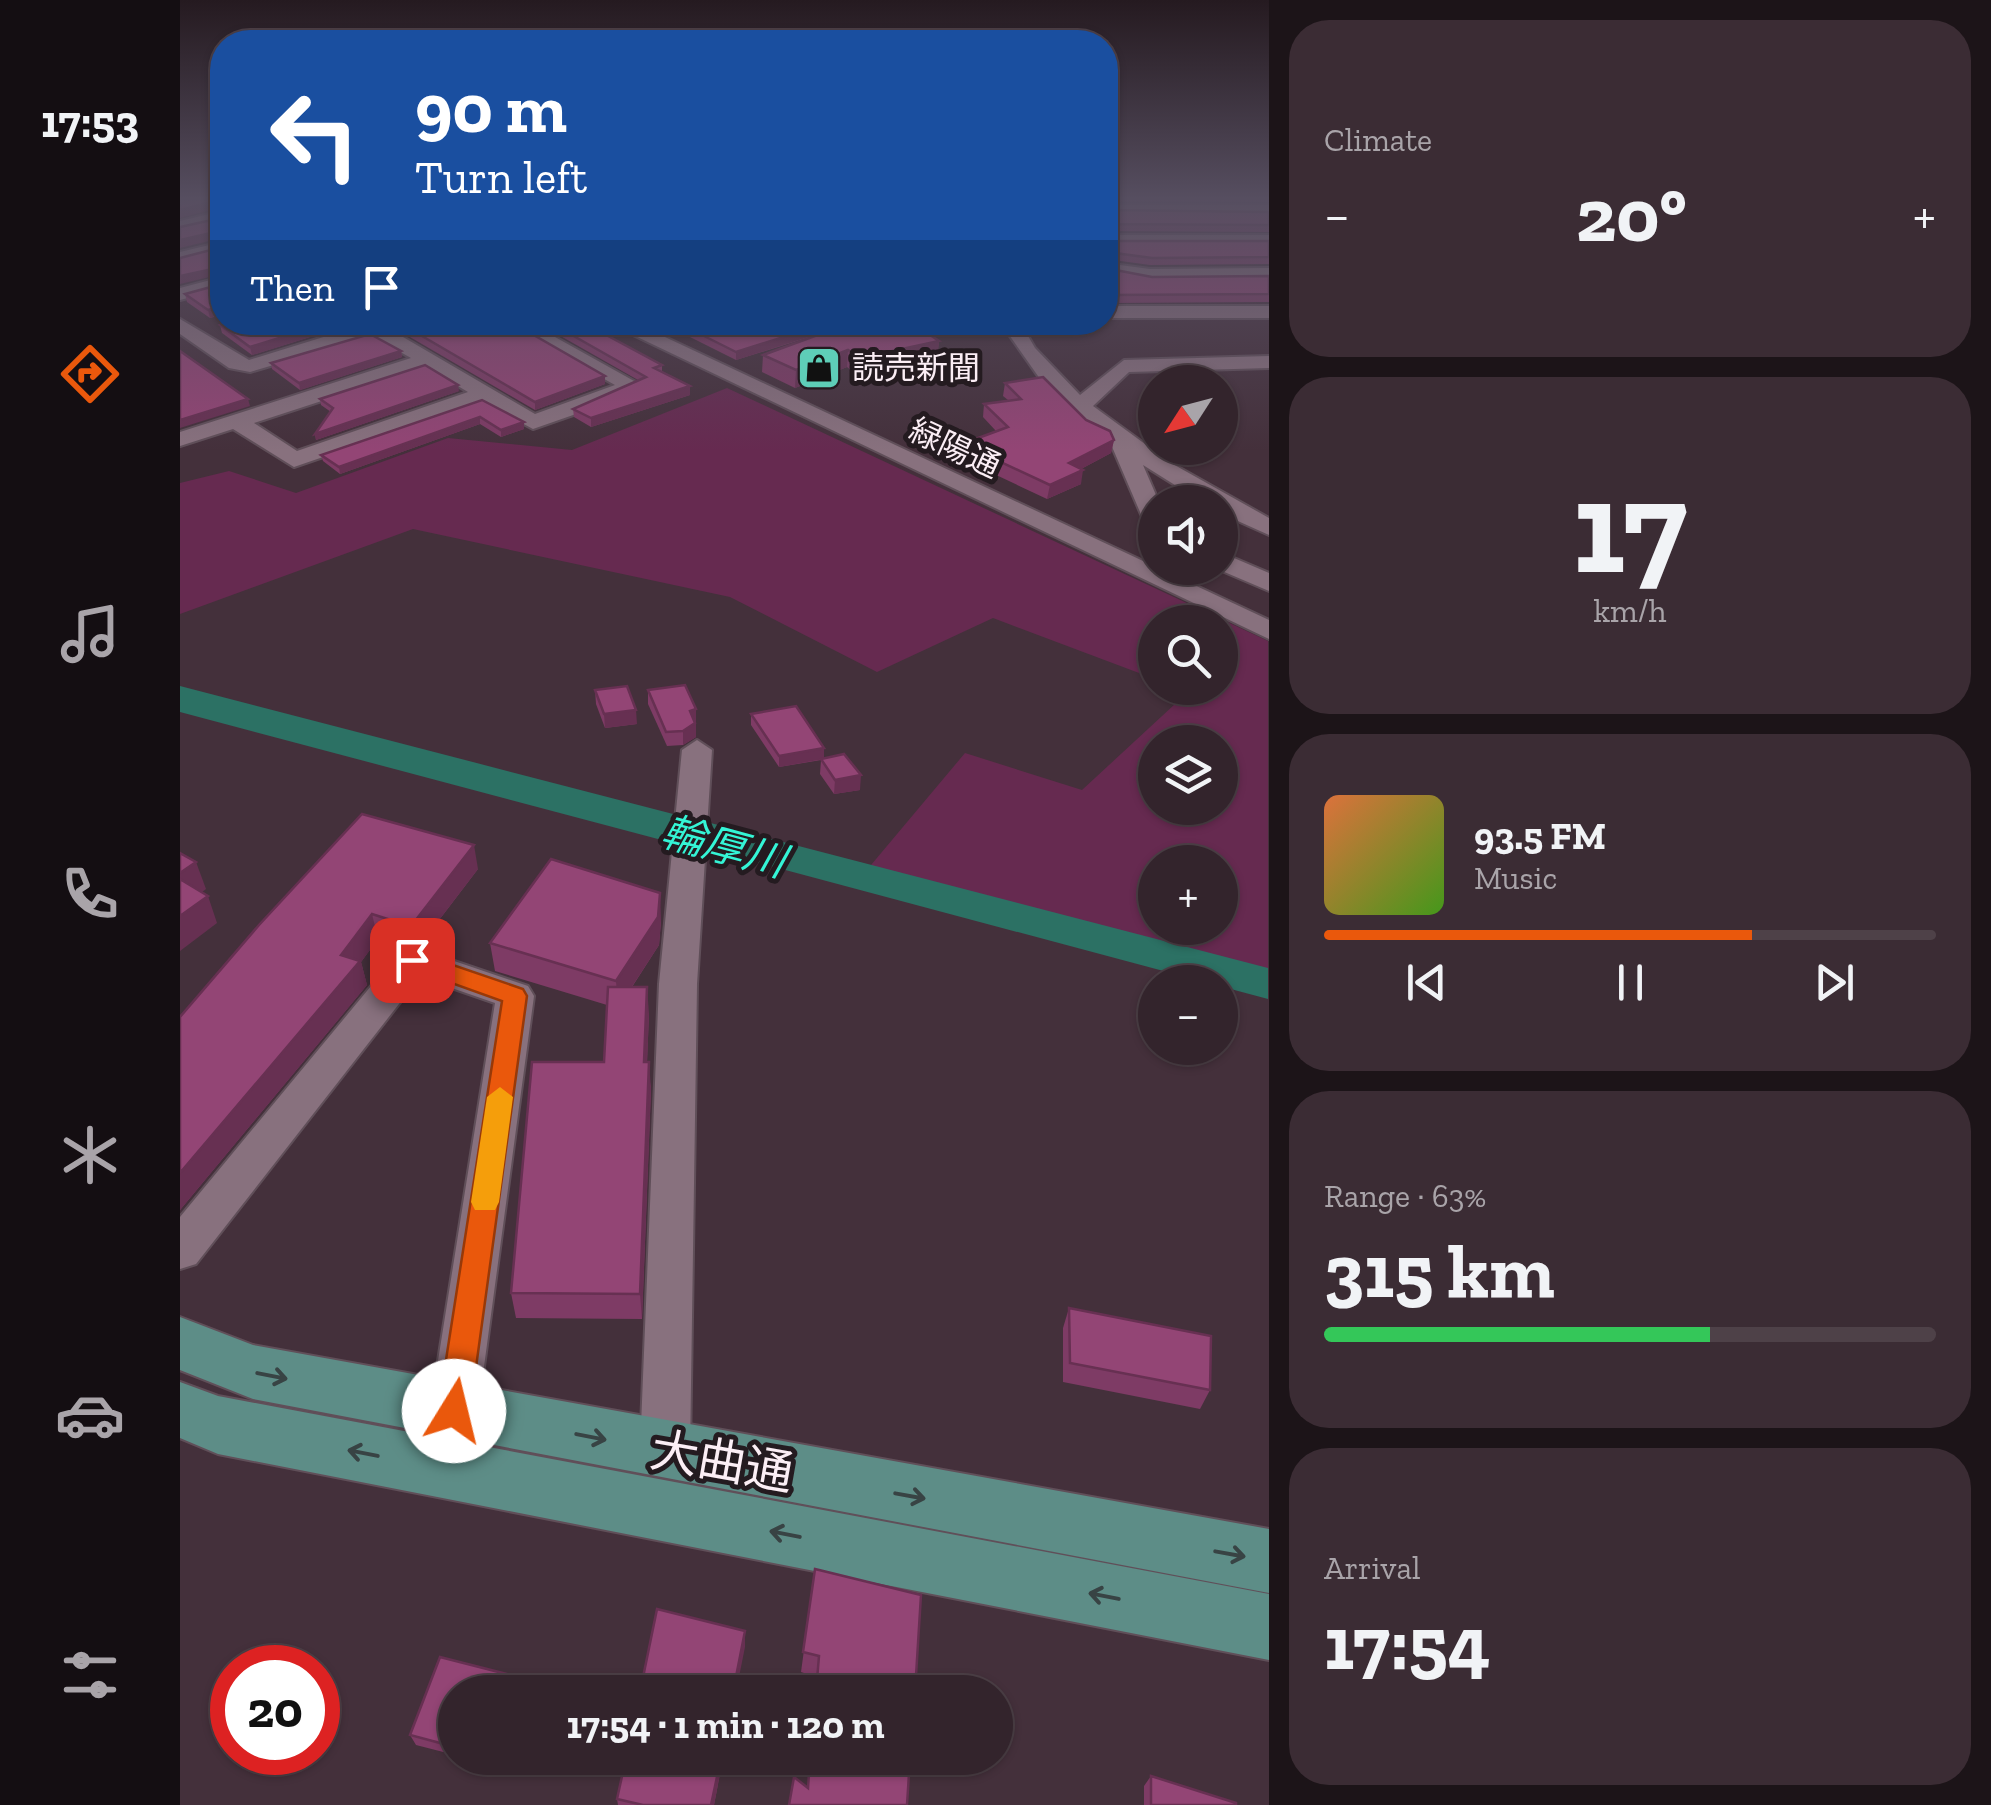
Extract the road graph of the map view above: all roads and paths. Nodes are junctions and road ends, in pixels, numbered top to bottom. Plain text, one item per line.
1 (210, 286) edge
2 (180, 294) edge
3 (1118, 312) edge
4 (1268, 312) edge
5 (190, 330) edge
6 (354, 335) edge
7 (395, 335) edge
8 (536, 335) edge
9 (642, 335) edge
10 (1017, 335) edge
11 (427, 360) junction
12 (758, 362) dead end
13 (1268, 362) edge
14 (723, 375) junction
15 (484, 394) junction
16 (1081, 405) junction
17 (236, 421) junction
18 (180, 439) edge
19 (1120, 440) junction
20 (1139, 485) edge
21 (1268, 528) edge
22 (1238, 568) edge
23 (1268, 582) edge
24 (1268, 631) edge
25 (698, 750) dead end
26 (180, 1250) edge
27 (180, 1343) edge
28 (180, 1410) edge
29 (454, 1411) junction
30 (664, 1451) junction
31 (1268, 1561) edge
32 (1268, 1627) edge

1 - 2 street
3 - 4 street
5 - 6 street
7 - 11 street
8 - 15 street
9 - 14 street, 緑陽通
10 - 16 street
11 - 15 street
11 - 17 street
12 - 14 street
13 - 16 street
14 - 24 street, 緑陽通
15 - 17 street
16 - 19 street
17 - 18 street
19 - 20 street
19 - 21 street
22 - 23 street
25 - 30 street
26 - 29 street
27 -> 29 main road, 大曲通
32 -> 28 main road, 大曲通
29 -> 30 main road, 大曲通
30 -> 31 main road, 大曲通

